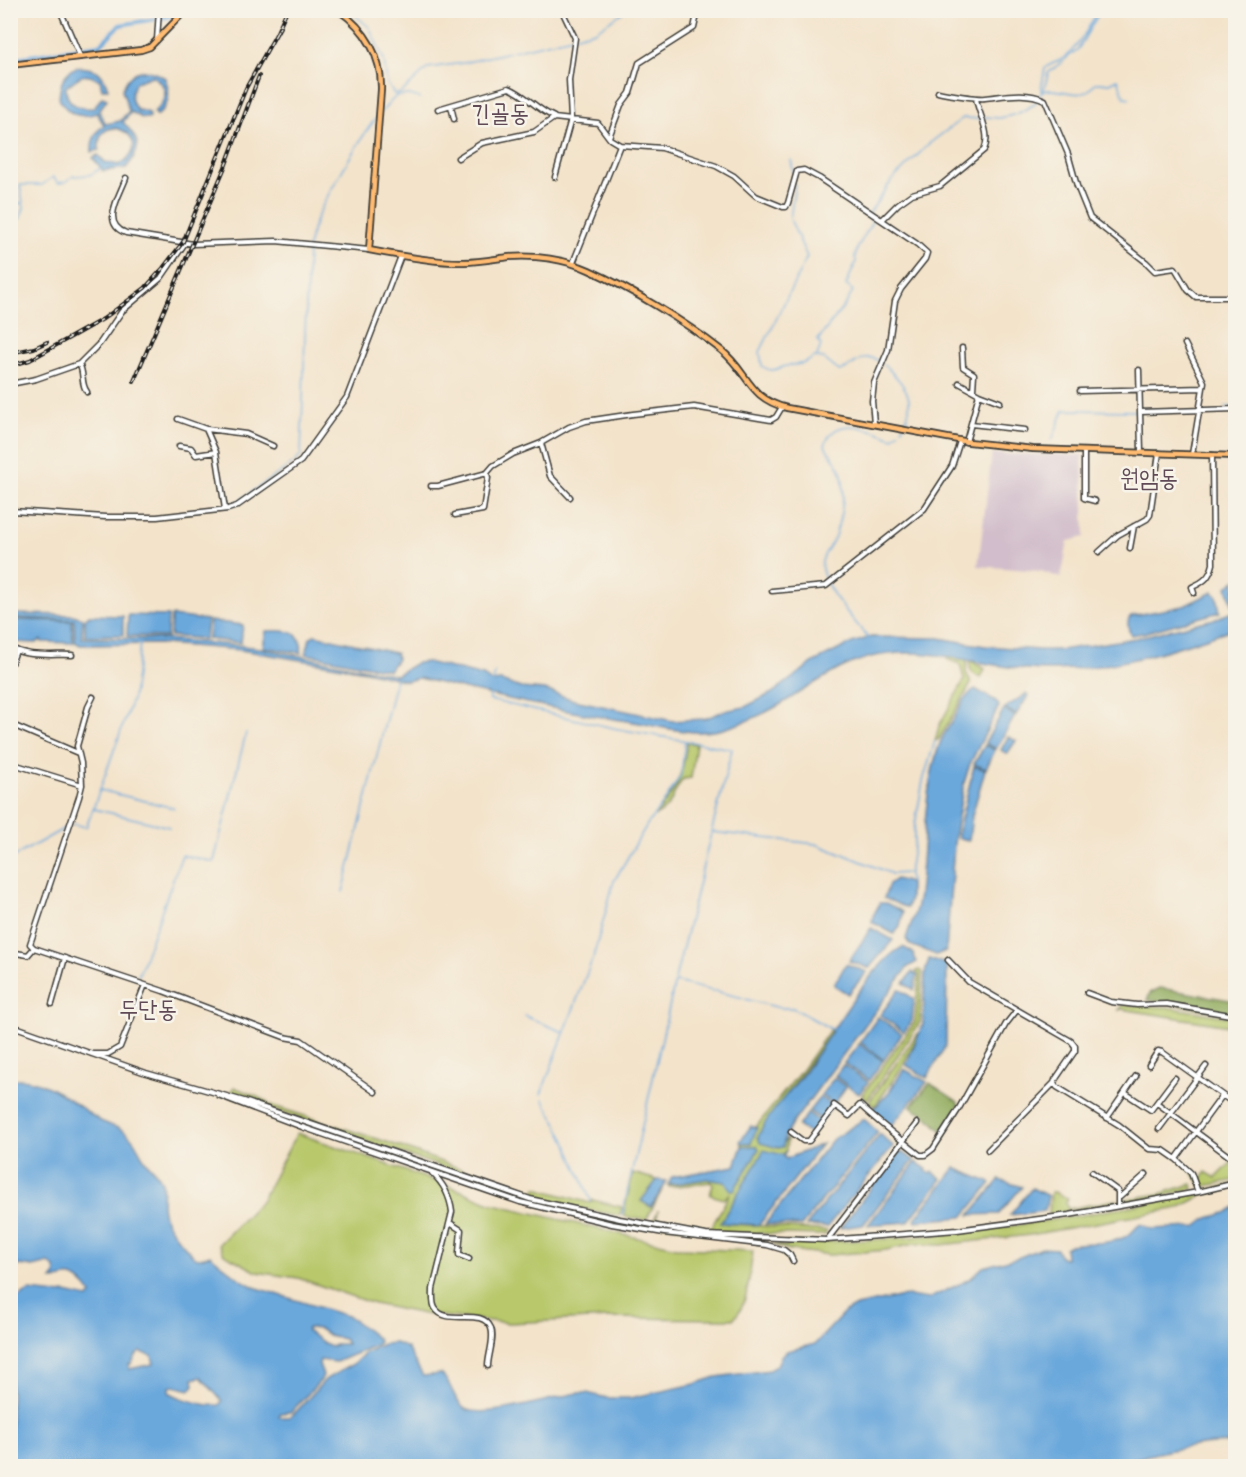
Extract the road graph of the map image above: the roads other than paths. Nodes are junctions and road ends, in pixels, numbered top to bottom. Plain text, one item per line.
1 (60, 10) edge
2 (159, 10) edge
3 (186, 10) edge
4 (338, 10) edge
5 (564, 10) edge
6 (698, 10) edge
7 (157, 41) junction
8 (80, 56) junction
9 (10, 65) edge
10 (938, 92) dead end
11 (976, 98) junction
12 (451, 106) junction
13 (438, 109) dead end
14 (555, 118) junction
15 (454, 119) dead end
16 (571, 119) junction
17 (609, 137) junction
18 (620, 145) junction
19 (458, 158) dead end
20 (555, 177) dead end
21 (126, 178) dead end
22 (882, 220) junction
23 (186, 243) junction
24 (369, 250) junction
25 (401, 255) junction
26 (573, 263) junction
27 (1236, 287) edge
28 (1233, 297) edge
29 (1185, 345) dead end
30 (962, 348) dead end
31 (79, 364) junction
32 (1138, 370) dead end
33 (959, 383) dead end
34 (10, 384) edge
35 (1203, 388) junction
36 (1139, 389) junction
37 (973, 390) junction
38 (1080, 391) dead end
39 (87, 392) dead end
40 (979, 394) junction
41 (1000, 402) dead end
42 (782, 407) junction
43 (1236, 409) edge
44 (1199, 411) junction
45 (1140, 412) junction
46 (178, 418) dead end
47 (874, 423) junction
48 (971, 424) junction
49 (206, 429) junction
50 (1025, 430) dead end
51 (963, 441) junction
52 (541, 443) junction
53 (179, 446) dead end
54 (273, 446) dead end
55 (1084, 450) junction
56 (216, 452) junction
57 (1141, 452) junction
58 (1159, 453) junction
59 (1192, 454) junction
60 (1212, 455) junction
61 (1236, 456) edge
62 (487, 473) junction
63 (431, 486) dead end
64 (570, 497) dead end
65 (1095, 501) dead end
66 (225, 509) junction
67 (12, 511) edge
68 (455, 515) dead end
69 (1134, 526) junction
70 (1130, 548) dead end
71 (1099, 552) dead end
72 (772, 591) dead end
73 (1194, 593) dead end
74 (10, 647) edge
75 (16, 651) junction
76 (72, 655) dead end
77 (10, 666) edge
78 (93, 697) dead end
79 (10, 724) edge
80 (79, 754) junction
81 (10, 763) edge
82 (82, 785) junction
83 (34, 948) junction
84 (10, 952) edge
85 (65, 958) junction
86 (948, 960) dead end
87 (145, 985) junction
88 (1087, 993) dead end
89 (52, 1004) dead end
90 (1017, 1010) junction
91 (1236, 1016) edge
92 (10, 1025) edge
93 (91, 1054) junction
94 (1149, 1065) dead end
95 (1206, 1066) dead end
96 (1136, 1077) dead end
97 (1175, 1078) dead end
98 (1197, 1078) junction
99 (1054, 1083) junction
100 (375, 1092) dead end
101 (1125, 1092) junction
102 (214, 1093) junction
103 (1222, 1096) junction
104 (1157, 1103) junction
105 (1236, 1105) edge
106 (1171, 1113) junction
107 (1107, 1118) junction
108 (917, 1123) dead end
109 (1159, 1129) dead end
110 (1196, 1131) junction
111 (791, 1132) dead end
112 (902, 1141) junction
113 (988, 1150) dead end
114 (1236, 1157) edge
115 (1176, 1159) junction
116 (426, 1170) junction
117 (1092, 1172) dead end
118 (1146, 1174) dead end
119 (1236, 1183) edge
120 (1198, 1192) junction
121 (1119, 1198) junction
122 (1118, 1206) junction
123 (450, 1224) junction
124 (827, 1240) junction
125 (469, 1259) dead end
126 (793, 1261) dead end
127 (488, 1366) dead end

1 - 8 street
2 - 7 street
3 - 7 main road
4 - 24 main road
5 - 16 street
6 - 17 street
7 - 8 main road
8 - 9 main road
10 - 11 street
11 - 22 street
11 - 28 street
12 - 13 street
12 - 14 street
12 - 15 street
14 - 16 street
14 - 19 street
16 - 17 street
16 - 20 street
17 - 18 street
18 - 22 street
18 - 26 street
21 - 23 street
22 - 47 street
23 - 24 street
23 - 31 street
24 - 25 main road
25 - 26 main road
25 - 66 street
26 - 42 main road
27 - 28 street
29 - 35 street
30 - 37 street
31 - 34 street
31 - 39 street
32 - 36 street
33 - 37 street
35 - 36 street
35 - 44 street
36 - 38 street
36 - 45 street
37 - 40 street
40 - 41 street
40 - 48 street
42 - 47 main road
42 - 52 street
43 - 44 street
44 - 45 street
44 - 59 street
45 - 57 street
46 - 49 street
47 - 51 main road
48 - 50 street
48 - 51 street
49 - 54 street
49 - 56 street
51 - 55 main road
51 - 72 street
52 - 62 street
52 - 64 street
53 - 56 street
55 - 57 main road
55 - 65 street
56 - 66 street
57 - 58 main road
58 - 59 main road
58 - 69 street
59 - 60 main road
60 - 61 main road
60 - 73 street
62 - 63 street
62 - 68 street
66 - 67 street
69 - 70 street
69 - 71 street
74 - 75 street
75 - 76 street
75 - 77 street
78 - 80 street
79 - 80 street
80 - 82 street
81 - 82 street
82 - 83 street
83 - 84 street
83 - 85 street
85 - 87 street
85 - 89 street
86 - 90 street
87 - 93 street
87 - 100 street
88 - 91 street
90 - 99 street
90 - 112 street
92 - 93 street
93 - 102 street
94 - 98 street
95 - 98 street
96 - 101 street
97 - 104 street
98 - 103 street
98 - 106 street
99 - 107 street
99 - 113 street
101 - 104 street
101 - 107 street
102 - 116 street
102 - 124 street
103 - 105 street
103 - 110 street
104 - 106 street
106 - 109 street
106 - 110 street
107 - 115 street
108 - 112 street
110 - 114 street
110 - 115 street
111 - 112 street
112 - 124 street
115 - 120 street
116 - 123 street
116 - 126 street
117 - 121 street
118 - 121 street
119 - 120 street
120 - 122 street
121 - 122 street
122 - 124 street
123 - 125 street
123 - 127 street

